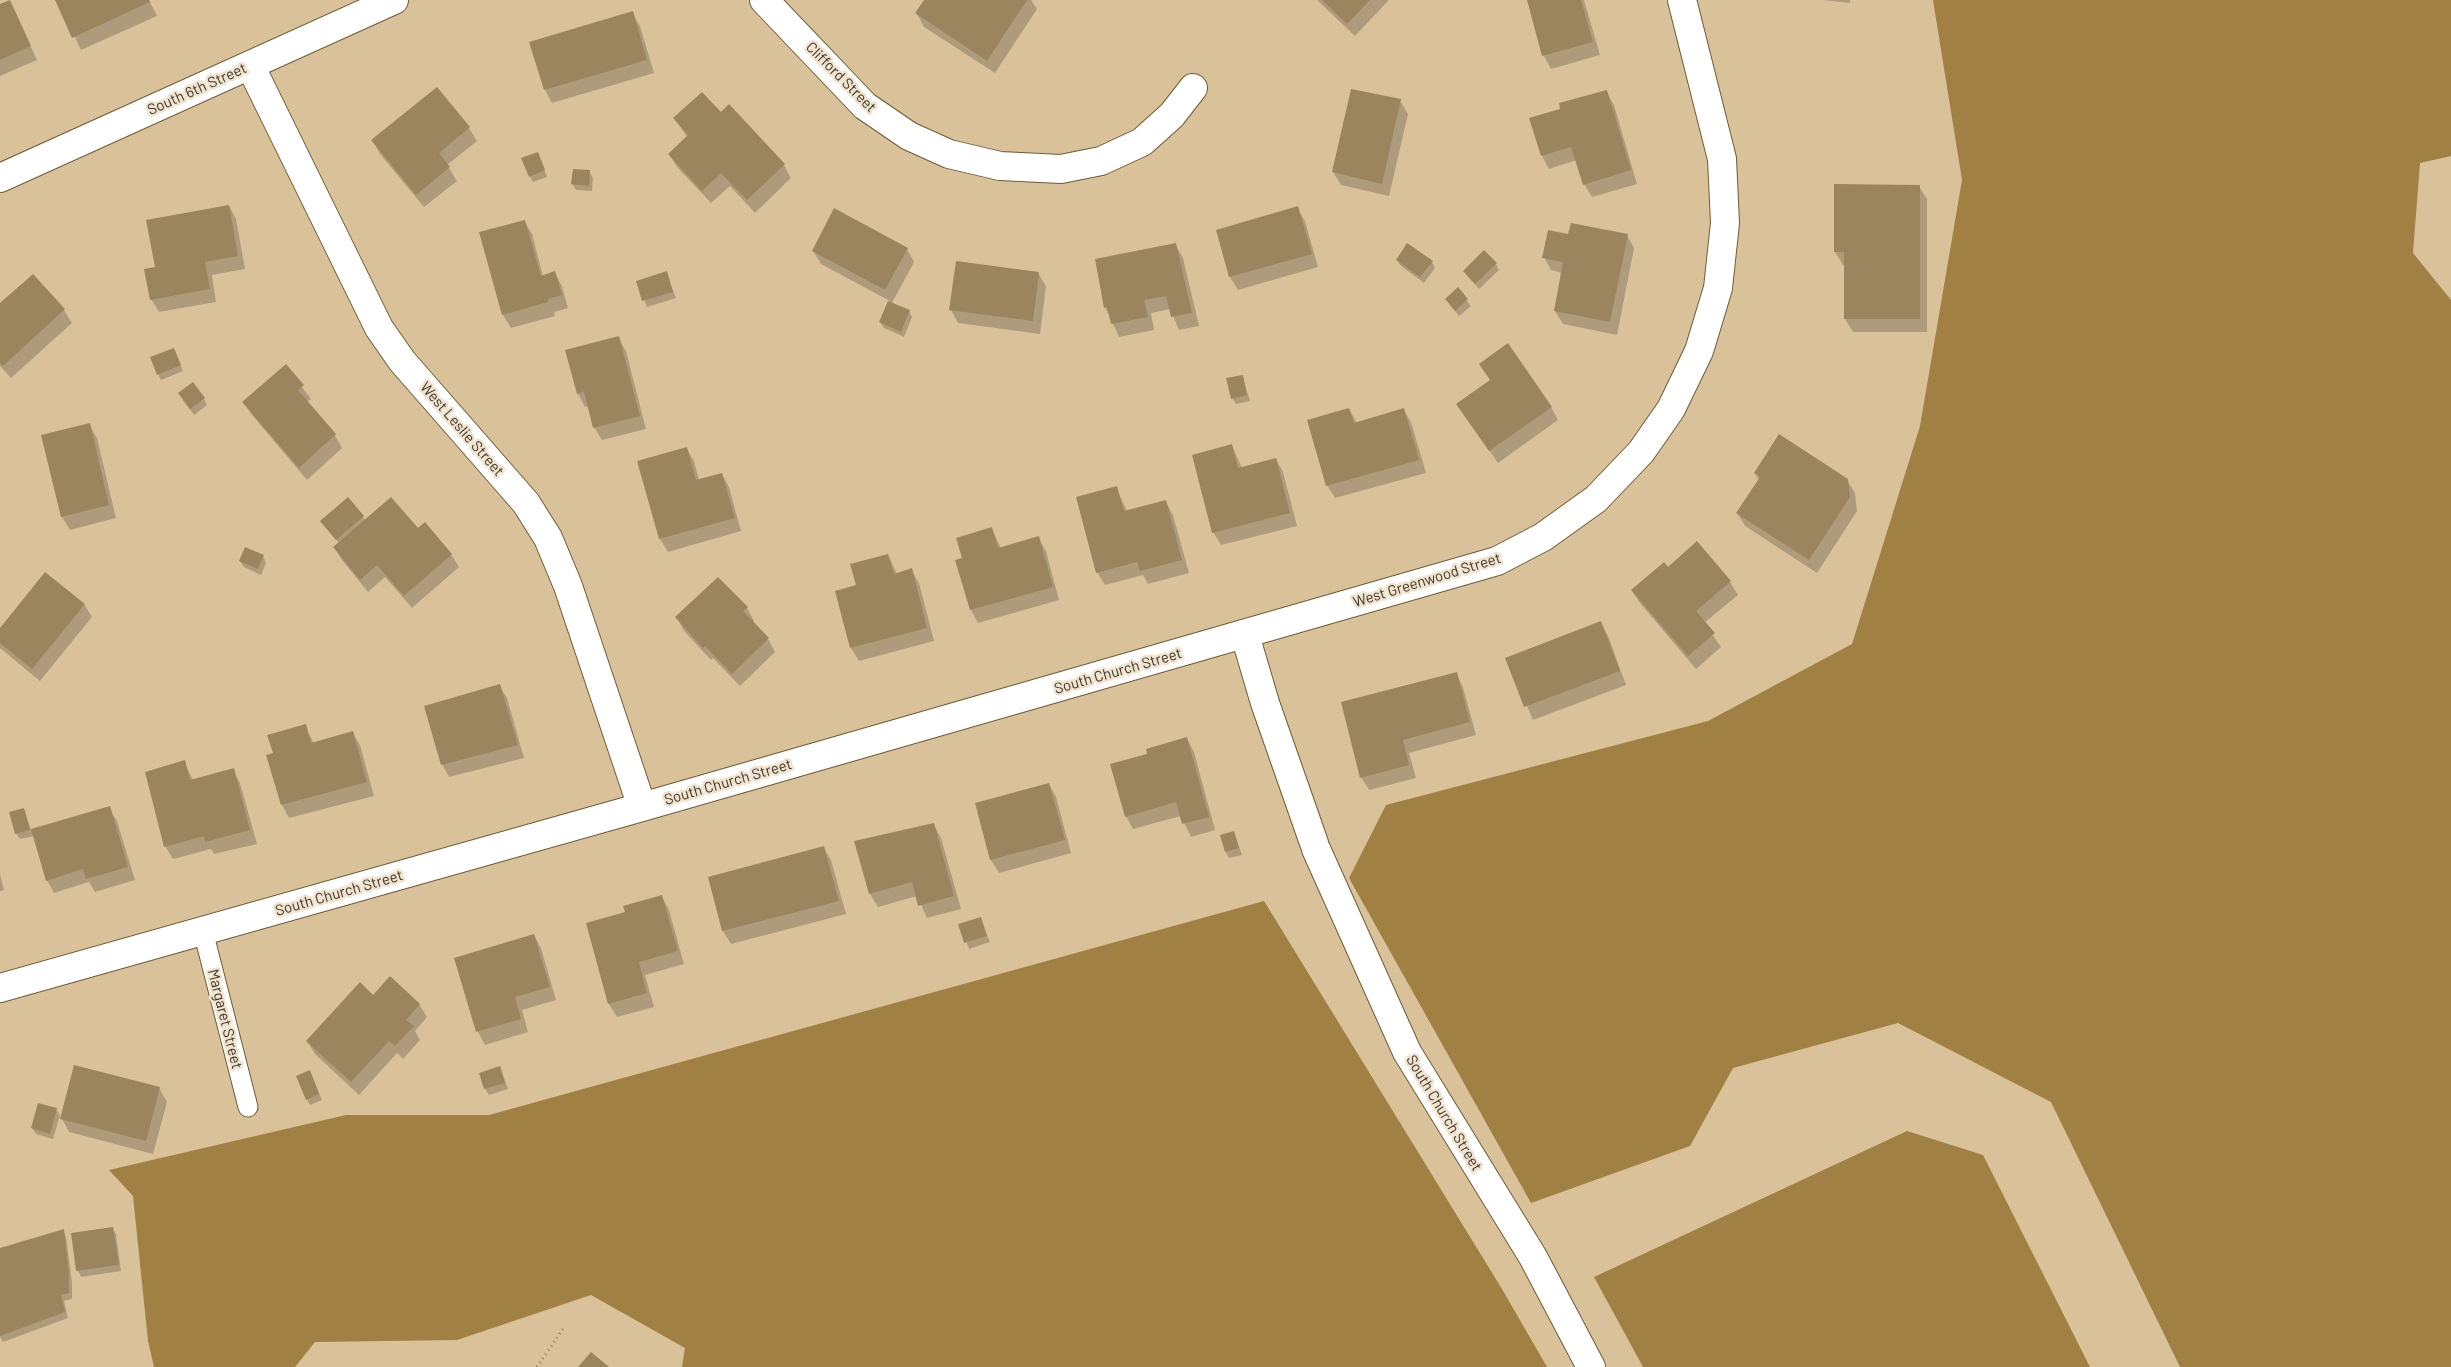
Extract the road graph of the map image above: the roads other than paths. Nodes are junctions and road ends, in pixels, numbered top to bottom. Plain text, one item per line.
1 (394, 0) edge
2 (764, 0) edge
3 (1682, 0) edge
4 (250, 64) junction
5 (1193, 88) dead end
6 (0, 178) edge
7 (1245, 635) junction
8 (642, 807) junction
9 (203, 931) junction
10 (0, 988) edge
11 (248, 1107) dead end
12 (1591, 1367) edge

1 - 4 street, South 6th Street
2 - 5 street, Clifford Street
3 - 7 street, West Greenwood Street
4 - 6 street, South 6th Street
4 - 8 street, West Leslie Street
7 - 8 street, South Church Street
7 - 12 street, South Church Street
8 - 9 street, South Church Street
9 - 10 street, South Church Street
9 - 11 lane, Margaret Street

